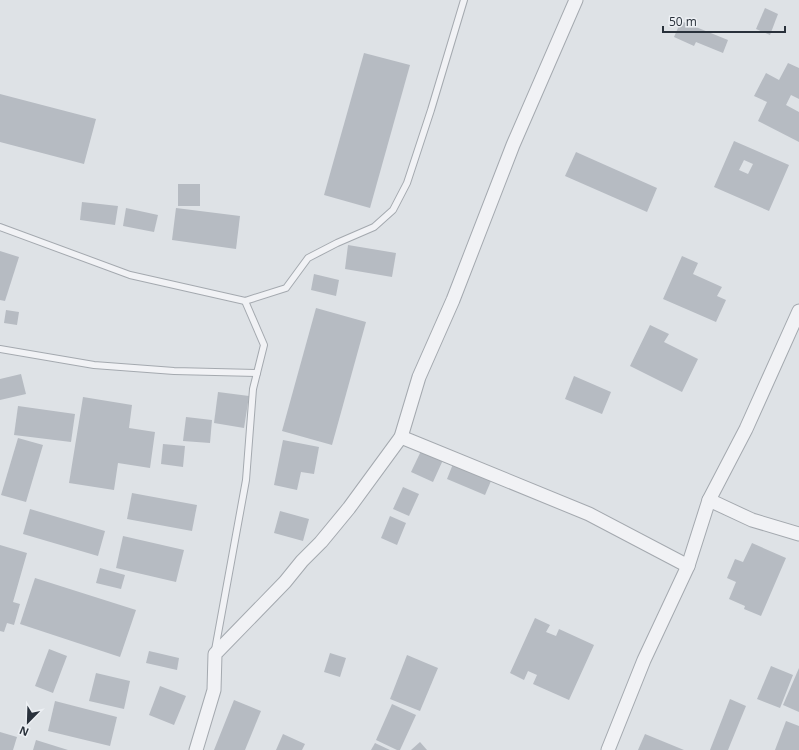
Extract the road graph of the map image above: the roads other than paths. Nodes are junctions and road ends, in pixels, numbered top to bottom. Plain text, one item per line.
1 (464, 0) edge
2 (576, 0) edge
3 (0, 227) edge
4 (245, 301) junction
5 (799, 311) edge
6 (0, 349) edge
7 (257, 373) junction
8 (402, 437) junction
9 (709, 500) junction
10 (799, 534) edge
11 (688, 566) junction
12 (215, 654) junction
13 (196, 750) edge
14 (608, 750) edge

1 - 4 lane
2 - 8 street
3 - 4 lane
4 - 7 lane
5 - 9 street
6 - 7 lane
7 - 12 lane
8 - 11 street
8 - 12 street
9 - 10 street
9 - 11 street
11 - 14 street
12 - 13 street

